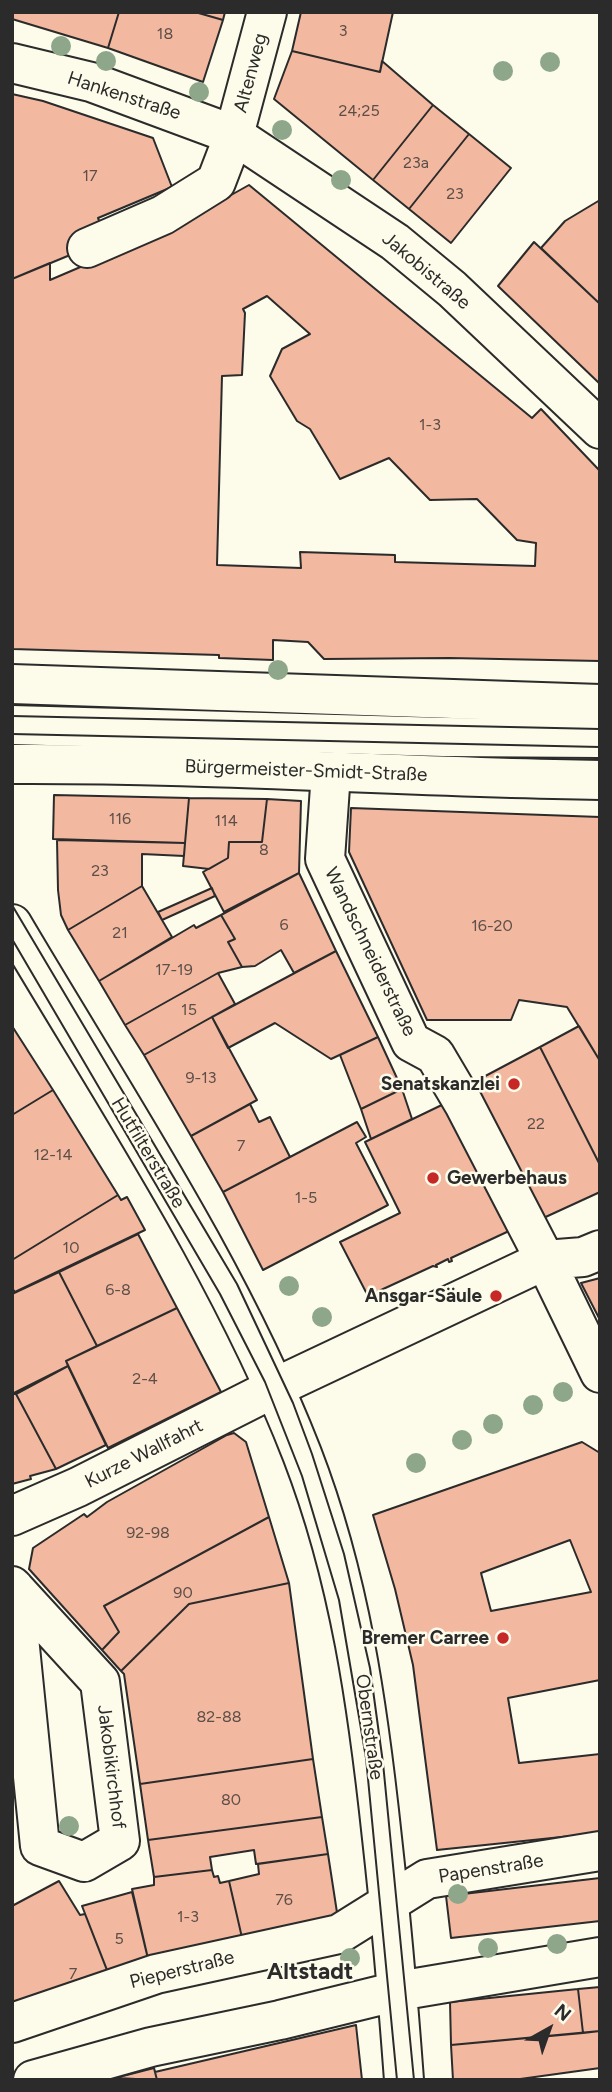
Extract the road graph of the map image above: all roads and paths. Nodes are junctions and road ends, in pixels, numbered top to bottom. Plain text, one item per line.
1 (267, 12) edge
2 (12, 63) edge
3 (234, 135) junction
4 (87, 248) dead end
5 (600, 429) edge
6 (12, 684) edge
7 (600, 704) edge
8 (12, 725) edge
9 (600, 738) edge
10 (12, 764) edge
11 (331, 772) junction
12 (600, 780) edge
13 (12, 924) edge
14 (600, 1250) edge
15 (545, 1260) junction
16 (600, 1373) edge
17 (274, 1388) junction
18 (12, 1516) edge
19 (13, 1587) edge
20 (600, 1851) edge
21 (389, 1903) junction
22 (600, 1957) edge
23 (397, 1991) junction
24 (12, 2023) edge
25 (33, 2080) edge
26 (404, 2080) edge

1 - 3 street, Altenweg
2 - 3 street, Hankenstraße
3 - 4 street, Altenweg
3 - 5 street, Jakobistraße
6 - 7 street
8 - 9 street
10 - 11 street, Bürgermeister-Smidt-Straße
11 - 12 street, Bürgermeister-Smidt-Straße
11 - 15 street, Wandschneiderstraße
13 - 17 street, Hutfilterstraße
14 - 15 street
15 - 16 street, Wandschneiderstraße
15 - 17 street, Kurze Wallfahrt
17 - 18 street, Kurze Wallfahrt
17 - 21 street, Obernstraße
19 - 19 street, Jakobikirchhof
20 - 21 street, Papenstraße
21 - 23 street, Obernstraße
21 - 24 street, Pieperstraße
22 - 23 street
23 - 25 street
23 - 26 street, Obernstraße

